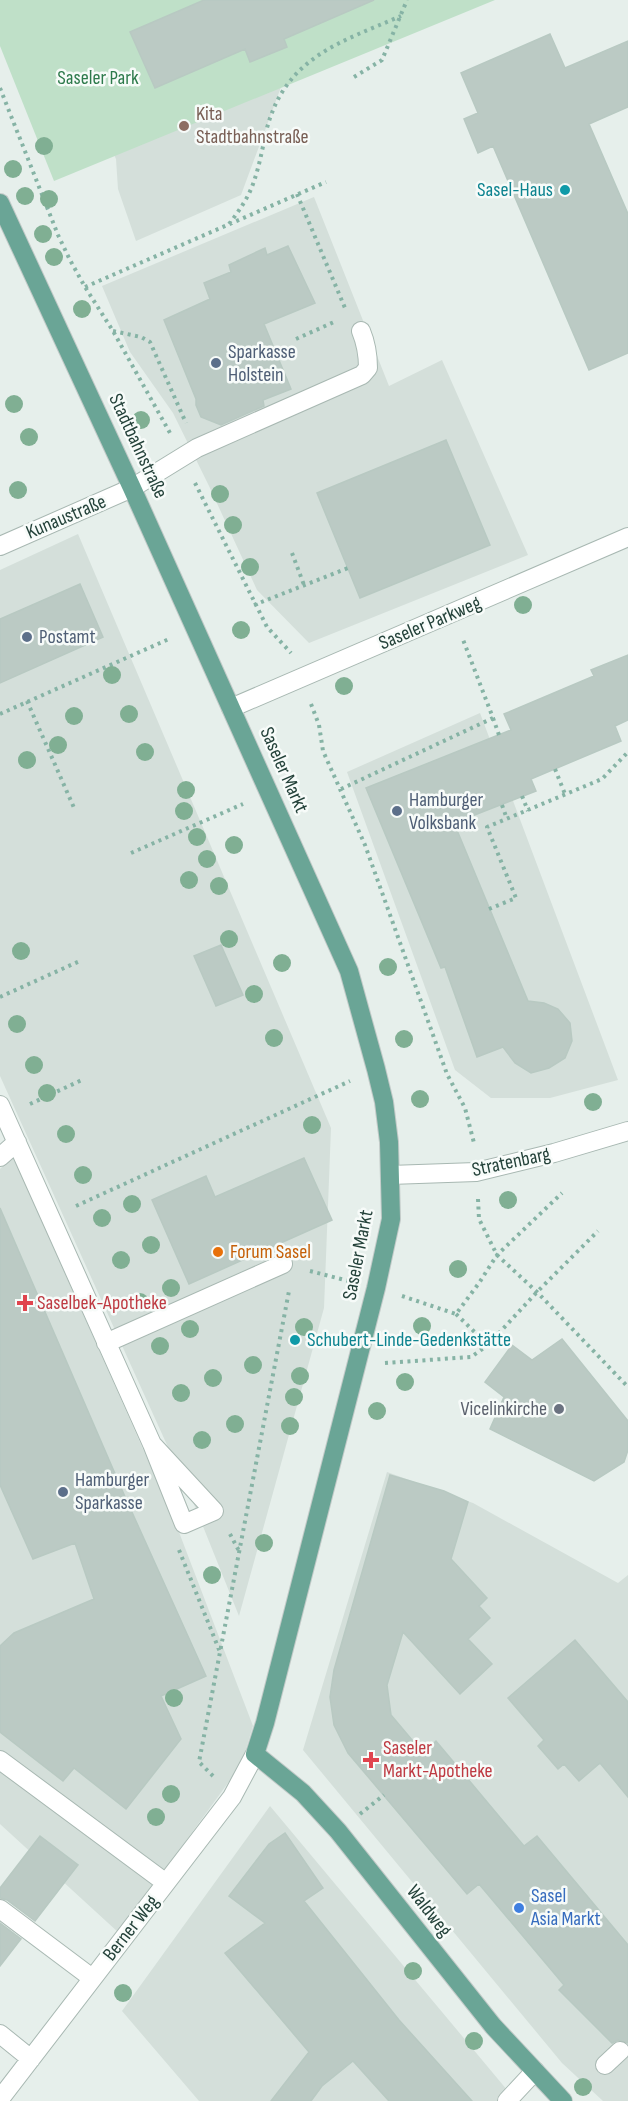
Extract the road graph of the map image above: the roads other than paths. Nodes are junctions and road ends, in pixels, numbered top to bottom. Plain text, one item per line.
1 (0, 203) edge
2 (361, 331) dead end
3 (132, 488) junction
4 (628, 537) edge
5 (0, 546) edge
6 (231, 708) junction
7 (2, 1110) edge
8 (628, 1131) edge
9 (17, 1142) junction
10 (0, 1156) edge
11 (390, 1175) junction
12 (288, 1265) road end
13 (106, 1343) junction
14 (152, 1444) junction
15 (255, 1754) junction
16 (0, 1760) edge
17 (166, 1883) junction
18 (0, 1909) edge
19 (92, 1978) junction
20 (0, 2034) edge
21 (620, 2051) dead end
22 (31, 2059) junction
23 (605, 2065) dead end
24 (536, 2071) junction
25 (0, 2099) edge
26 (507, 2101) edge
27 (563, 2101) edge

1 - 3 main road, Stadtbahnstraße
2 - 3 street, Kunaustraße
3 - 5 street, Kunaustraße
3 - 6 main road, Stadtbahnstraße
4 - 6 street, Saseler Parkweg
6 - 11 main road, Saseler Markt
7 - 9 street
8 - 11 street, Stratenbarg
9 - 10 street
9 - 13 street
11 - 15 main road, Saseler Markt
12 - 13 street
13 - 14 street
14 - 14 street
15 - 17 street, Berner Weg
15 - 24 main road, Waldweg
16 - 17 street
17 - 19 street, Berner Weg
18 - 19 street
19 - 22 street, Berner Weg
20 - 22 street
21 - 23 street
22 - 25 street, Berner Weg
24 - 26 street
24 - 27 main road, Waldweg

